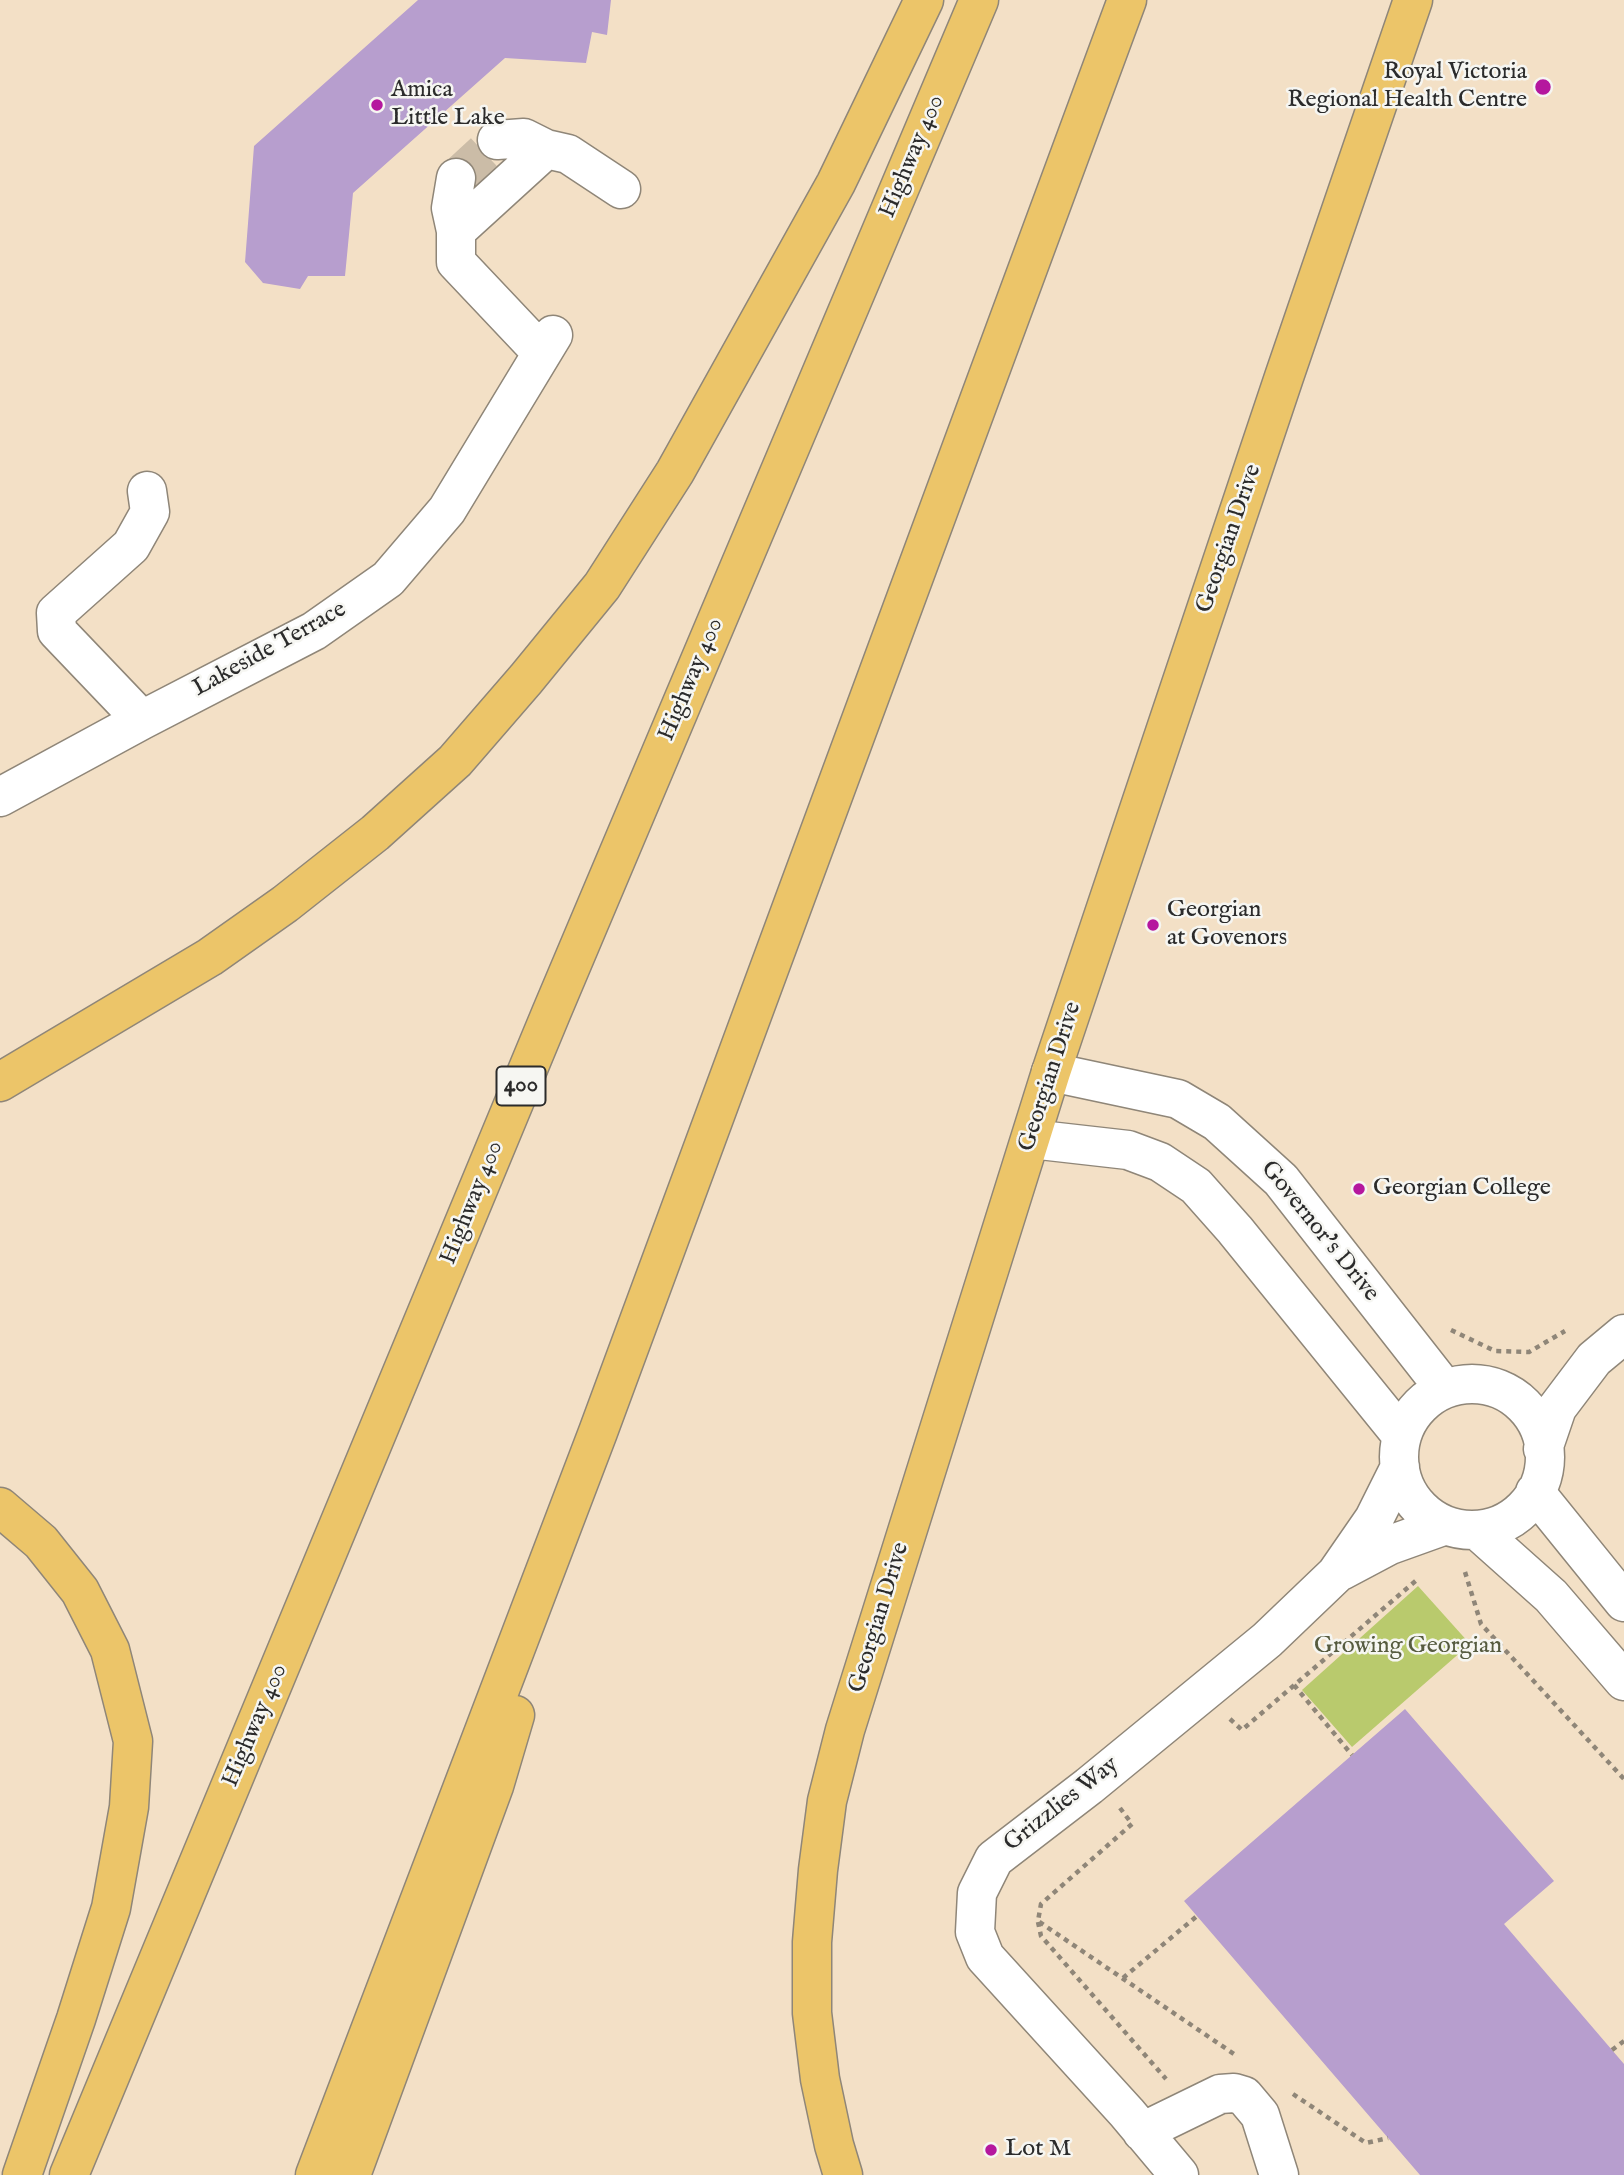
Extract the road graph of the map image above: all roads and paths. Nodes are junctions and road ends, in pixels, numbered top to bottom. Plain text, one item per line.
1 (924, 0) edge
2 (979, 0) edge
3 (1127, 0) edge
4 (1413, 0) edge
5 (497, 140) dead end
6 (546, 149) junction
7 (456, 178) tunnel mouth
8 (621, 189) dead end
9 (456, 231) junction
10 (147, 491) dead end
11 (142, 720) junction
12 (0, 797) edge
13 (1051, 1072) junction
14 (0, 1082) edge
15 (1031, 1139) junction
16 (1445, 1323) dead end
17 (1624, 1334) edge
18 (1594, 1359) junction
19 (1493, 1385) junction
20 (1444, 1388) junction
21 (598, 1432) junction
22 (1543, 1449) junction
23 (1401, 1451) junction
24 (1535, 1492) junction
25 (0, 1507) edge
26 (1460, 1528) junction
27 (1464, 1568) dead end
28 (1336, 1574) junction
29 (1424, 1574) dead end
30 (1624, 1602) edge
31 (1624, 1681) edge
32 (1294, 1685) junction
33 (1227, 1716) dead end
34 (1352, 1755) dead end
35 (1624, 1779) edge
36 (1114, 1801) dead end
37 (1197, 1916) dead end
38 (1038, 1921) junction
39 (1123, 1978) junction
40 (1624, 2041) edge
41 (1612, 2050) dead end
42 (1245, 2061) dead end
43 (1172, 2085) dead end
44 (1289, 2091) dead end
45 (1142, 2132) junction
46 (1388, 2138) dead end
47 (23, 2175) edge
48 (69, 2175) edge
49 (315, 2175) edge
50 (351, 2175) edge
51 (843, 2175) edge
52 (1179, 2175) edge
53 (1279, 2175) edge

1 - 14 main road
2 - 48 main road, Highway 400 / 400
3 - 21 main road
4 - 13 main road, Georgian Drive
5 - 6 street
6 - 8 street
6 - 9 street
7 - 9 street
9 - 11 street, Lakeside Terrace
10 - 11 street
11 - 12 street, Lakeside Terrace
13 - 15 main road, Georgian Drive
13 - 20 street, Governor's Drive
15 - 23 street
15 - 51 main road, Georgian Drive
16 - 18 path
17 - 18 street
18 - 19 street
18 - 22 street
19 - 20 street
19 - 22 street
20 - 23 street
21 - 49 main road
21 - 50 main road
22 - 24 street
23 - 26 street
23 - 28 street, Grizzlies Way
24 - 26 street
24 - 30 street
25 - 47 main road
26 - 28 street
26 - 31 street
27 - 35 path
28 - 45 street, Grizzlies Way
29 - 32 path
32 - 33 path
32 - 34 path
36 - 38 path
37 - 39 path
38 - 39 path
38 - 43 path
39 - 42 path
40 - 41 path
44 - 46 path
45 - 52 street, Grizzlies Way
45 - 53 street

